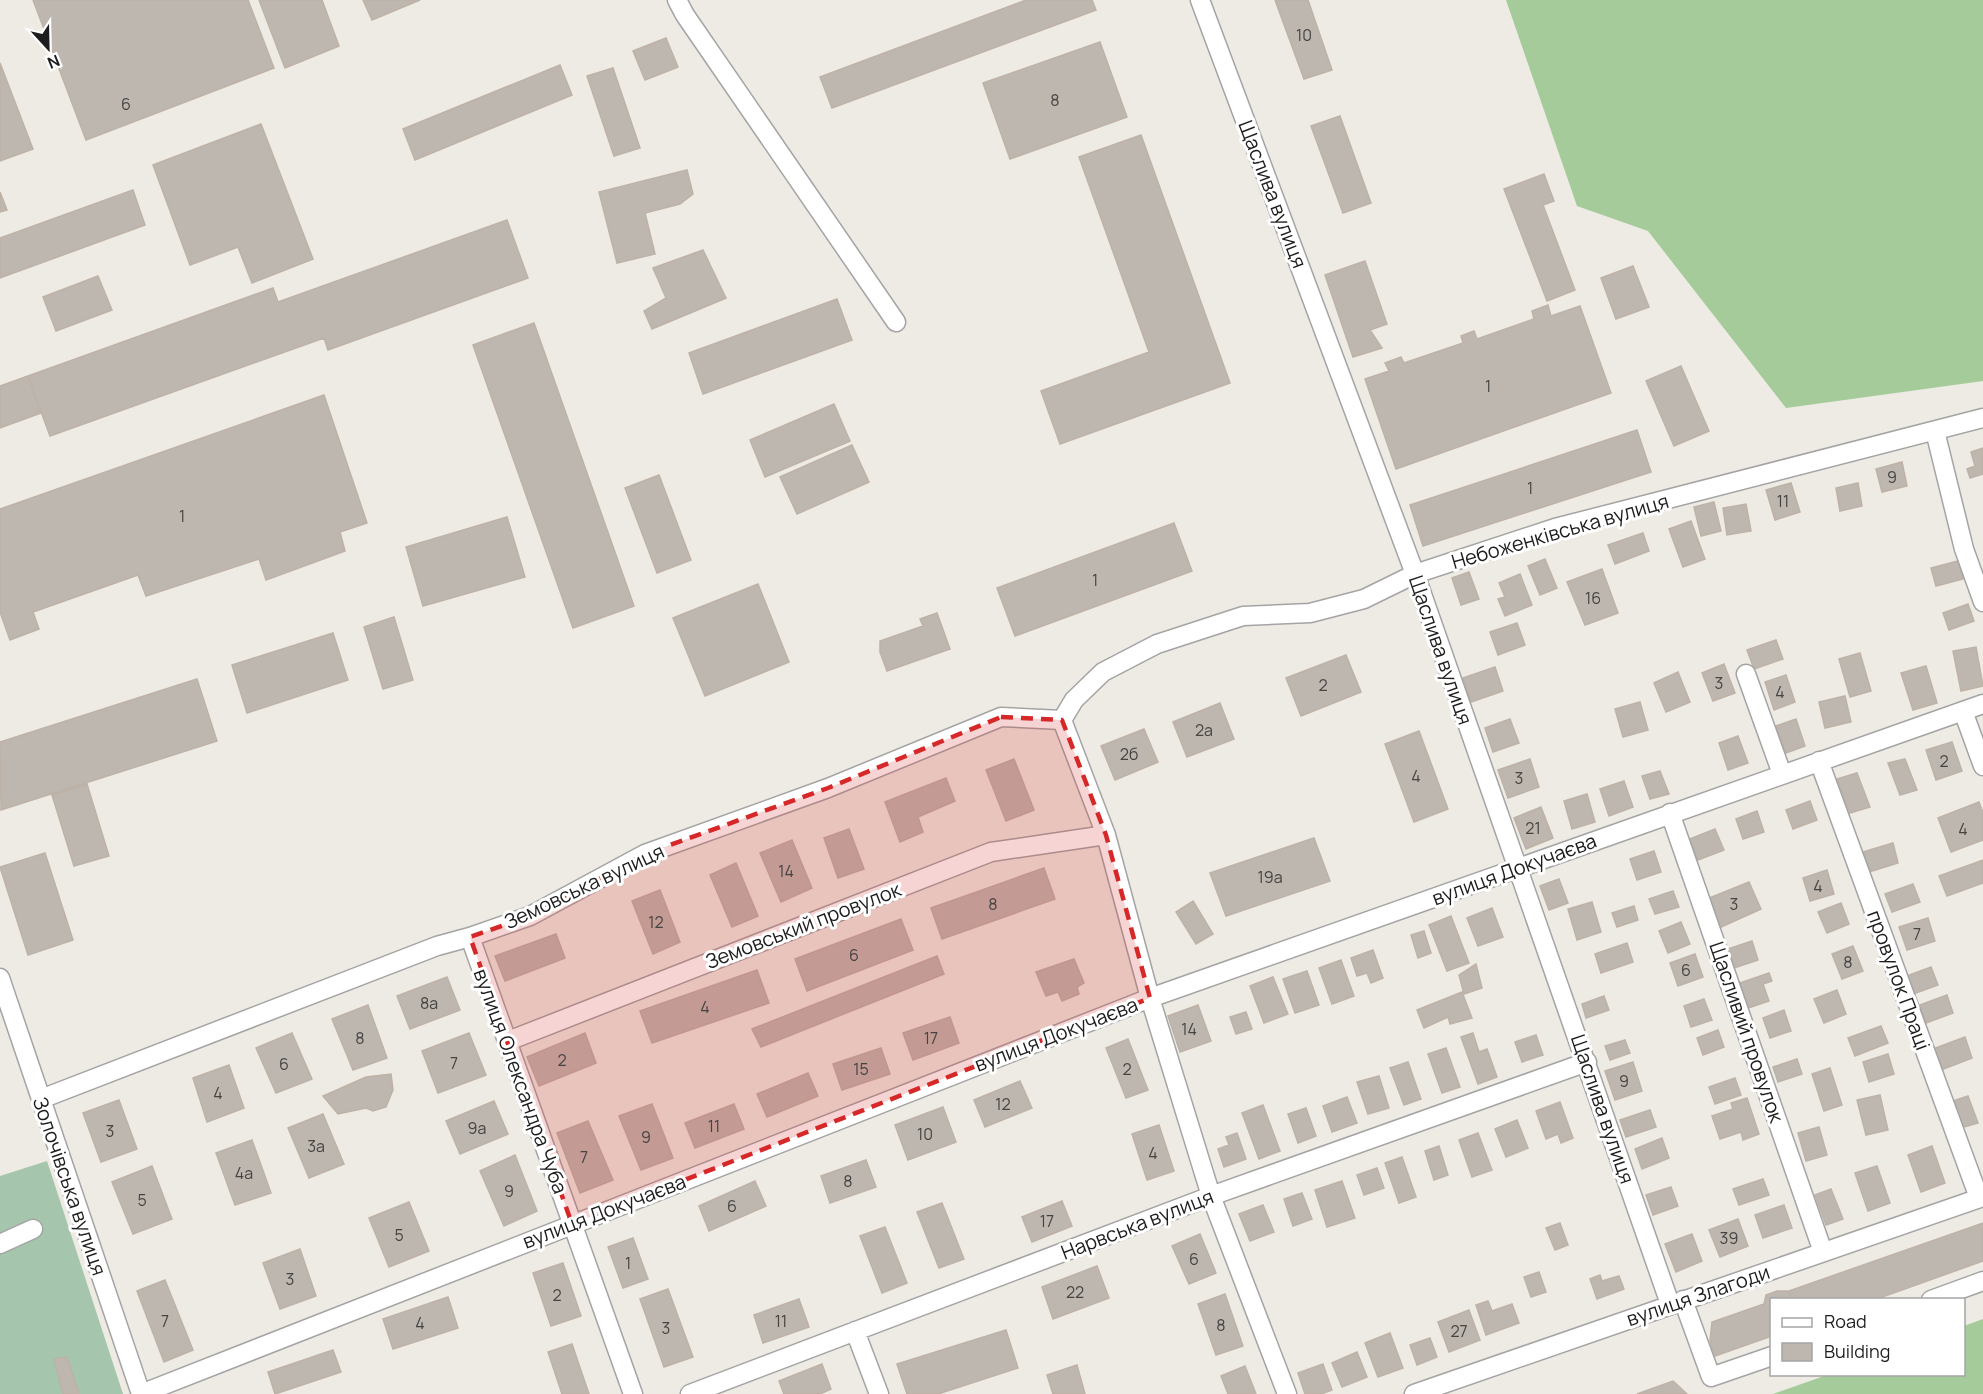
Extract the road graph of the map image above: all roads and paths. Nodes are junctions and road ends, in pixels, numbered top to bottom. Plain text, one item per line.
1 (677, 0) edge
2 (1200, 0) edge
3 (896, 322) dead end
4 (1983, 418) edge
5 (1935, 431) junction
6 (1415, 574) junction
7 (1983, 602) edge
8 (1746, 674) dead end
9 (1983, 704) edge
10 (1963, 711) junction
11 (1062, 720) junction
12 (1819, 761) junction
13 (1983, 765) edge
14 (1782, 774) junction
15 (1670, 813) junction
16 (1106, 835) junction
17 (1518, 868) junction
18 (470, 937) junction
19 (0, 978) edge
20 (1150, 998) junction
21 (507, 1041) junction
22 (1587, 1062) junction
23 (42, 1100) junction
24 (1211, 1196) junction
25 (1981, 1197) edge
26 (572, 1224) junction
27 (33, 1229) dead end
28 (0, 1244) edge
29 (1823, 1252) junction
30 (1983, 1281) edge
31 (1934, 1298) edge
32 (1677, 1302) junction
33 (855, 1331) junction
34 (1770, 1357) edge
35 (141, 1394) edge
36 (633, 1394) edge
37 (690, 1394) edge
38 (879, 1394) edge
39 (1287, 1394) edge
40 (1414, 1394) edge

1 - 3 street
2 - 6 street, Щаслива вулиця
4 - 5 street, Небоженківська вулиця
5 - 6 street, Небоженківська вулиця
5 - 7 street
6 - 11 street, Небоженківська вулиця
6 - 17 street, Щаслива вулиця
8 - 14 street
9 - 10 street, вулиця Докучаєва
10 - 12 street, вулиця Докучаєва
10 - 13 street
11 - 16 street
11 - 18 street, Земовська вулиця
12 - 14 street, вулиця Докучаєва
12 - 25 street, провулок Праці
14 - 15 street, вулиця Докучаєва
15 - 17 street, вулиця Докучаєва
15 - 29 street, Щасливий провулок
16 - 20 street
16 - 21 street, Земовський провулок
17 - 20 street, вулиця Докучаєва
17 - 22 street, Щаслива вулиця
18 - 21 street, вулиця Олександра Чуба
18 - 23 street, Земовська вулиця
19 - 23 street, Золочівська вулиця
20 - 24 street
20 - 26 street, вулиця Докучаєва
21 - 26 street, вулиця Олександра Чуба
22 - 24 street, Нарвська вулиця
22 - 32 street, Щаслива вулиця
23 - 35 street, Золочівська вулиця
24 - 33 street, Нарвська вулиця
24 - 39 street
25 - 29 street, вулиця Злагоди
26 - 35 street, вулиця Докучаєва
26 - 36 street, вулиця Олександра Чуба
27 - 28 street
29 - 32 street, вулиця Злагоди
30 - 31 street
32 - 34 street, Щаслива вулиця
32 - 40 street, вулиця Злагоди
33 - 37 street, Нарвська вулиця
33 - 38 street

